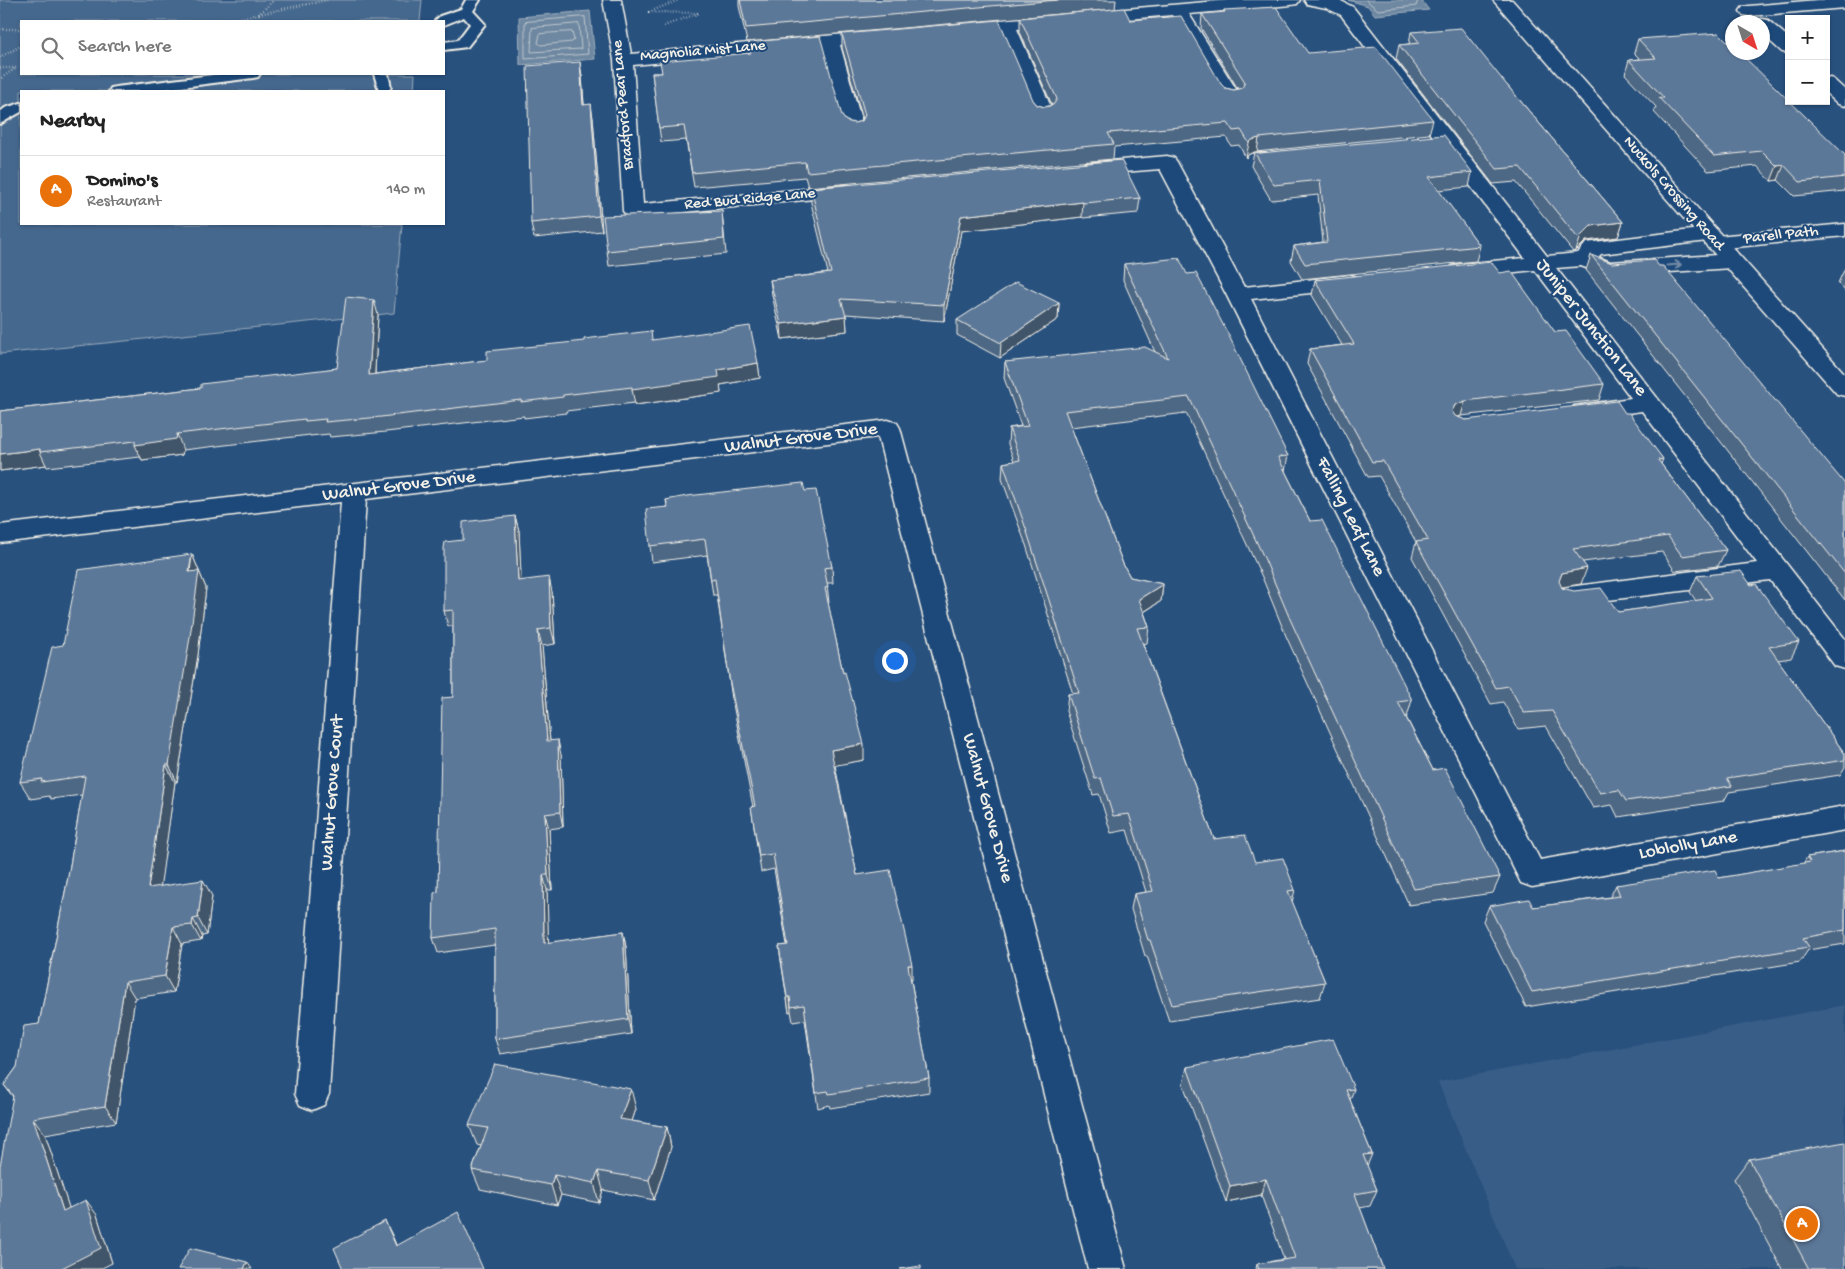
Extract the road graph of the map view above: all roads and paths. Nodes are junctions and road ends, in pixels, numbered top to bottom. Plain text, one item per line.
1 (274, 0) edge
2 (327, 0) edge
3 (612, 0) edge
4 (679, 0) edge
5 (1290, 0) edge
6 (1502, 0) edge
7 (1322, 2) edge
8 (1845, 3) edge
9 (470, 6) edge
10 (1178, 10) junction
11 (259, 14) junction
12 (1752, 14) edge
13 (214, 20) edge
14 (443, 20) edge
15 (1006, 25) junction
16 (677, 27) dead end
17 (0, 29) edge
18 (20, 29) edge
19 (947, 30) edge
20 (898, 34) edge
21 (828, 40) junction
22 (1785, 44) edge
23 (20, 46) edge
24 (445, 46) edge
25 (0, 56) edge
26 (623, 60) junction
27 (0, 68) edge
28 (245, 75) edge
29 (0, 79) edge
30 (1830, 87) edge
31 (124, 90) edge
32 (1231, 97) edge
33 (1845, 100) edge
34 (20, 108) edge
35 (1044, 114) edge
36 (0, 120) edge
37 (854, 130) edge
38 (1068, 171) edge
39 (870, 189) edge
40 (633, 211) joint
41 (1845, 230) edge
42 (1712, 238) junction
43 (1584, 259) junction
44 (1732, 261) junction
45 (1541, 263) junction
46 (1443, 273) edge
47 (1374, 280) edge
48 (1237, 294) junction
49 (1845, 389) edge
50 (1648, 403) junction
51 (1560, 414) edge
52 (354, 493) junction
53 (0, 534) edge
54 (1777, 570) junction
55 (1568, 596) edge
56 (1845, 659) edge
57 (1845, 818) edge
58 (1532, 874) joint
59 (312, 1094) dead end
60 (1107, 1269) edge

1 - 11 path
2 - 11 path
3 - 26 street, Bradford Pear Lane
4 - 16 path
5 - 10 street
6 - 42 street, Nuckols Crossing Road
7 - 45 street, Juniper Junction Lane
8 - 12 street
9 - 14 lane
9 - 24 lane
10 - 15 street
10 - 32 street
11 - 13 path
12 - 22 street
15 - 19 street
15 - 35 street
17 - 18 path
20 - 21 street, Magnolia Mist Lane
21 - 26 street, Magnolia Mist Lane
21 - 37 street
23 - 25 path
26 - 40 street, Bradford Pear Lane
27 - 29 path
28 - 31 lane
30 - 33 street
34 - 36 lane
38 - 48 street, Falling Leaf Lane
39 - 40 street, Red Bud Ridge Lane
41 - 42 street, Parell Path
42 - 43 street, Parell Path
42 - 44 street, Nuckols Crossing Road
43 -> 44 street
43 - 45 street
44 - 49 street, Nuckols Crossing Road
45 - 46 street
45 - 50 street, Juniper Junction Lane
47 - 48 street
48 - 58 street, Falling Leaf Lane
50 - 51 street
50 - 54 street, Juniper Junction Lane
52 - 53 street, Walnut Grove Drive
52 - 59 street, Walnut Grove Court
52 - 60 street, Walnut Grove Drive
54 - 55 street
54 - 56 street, Juniper Junction Lane
57 - 58 street, Loblolly Lane

